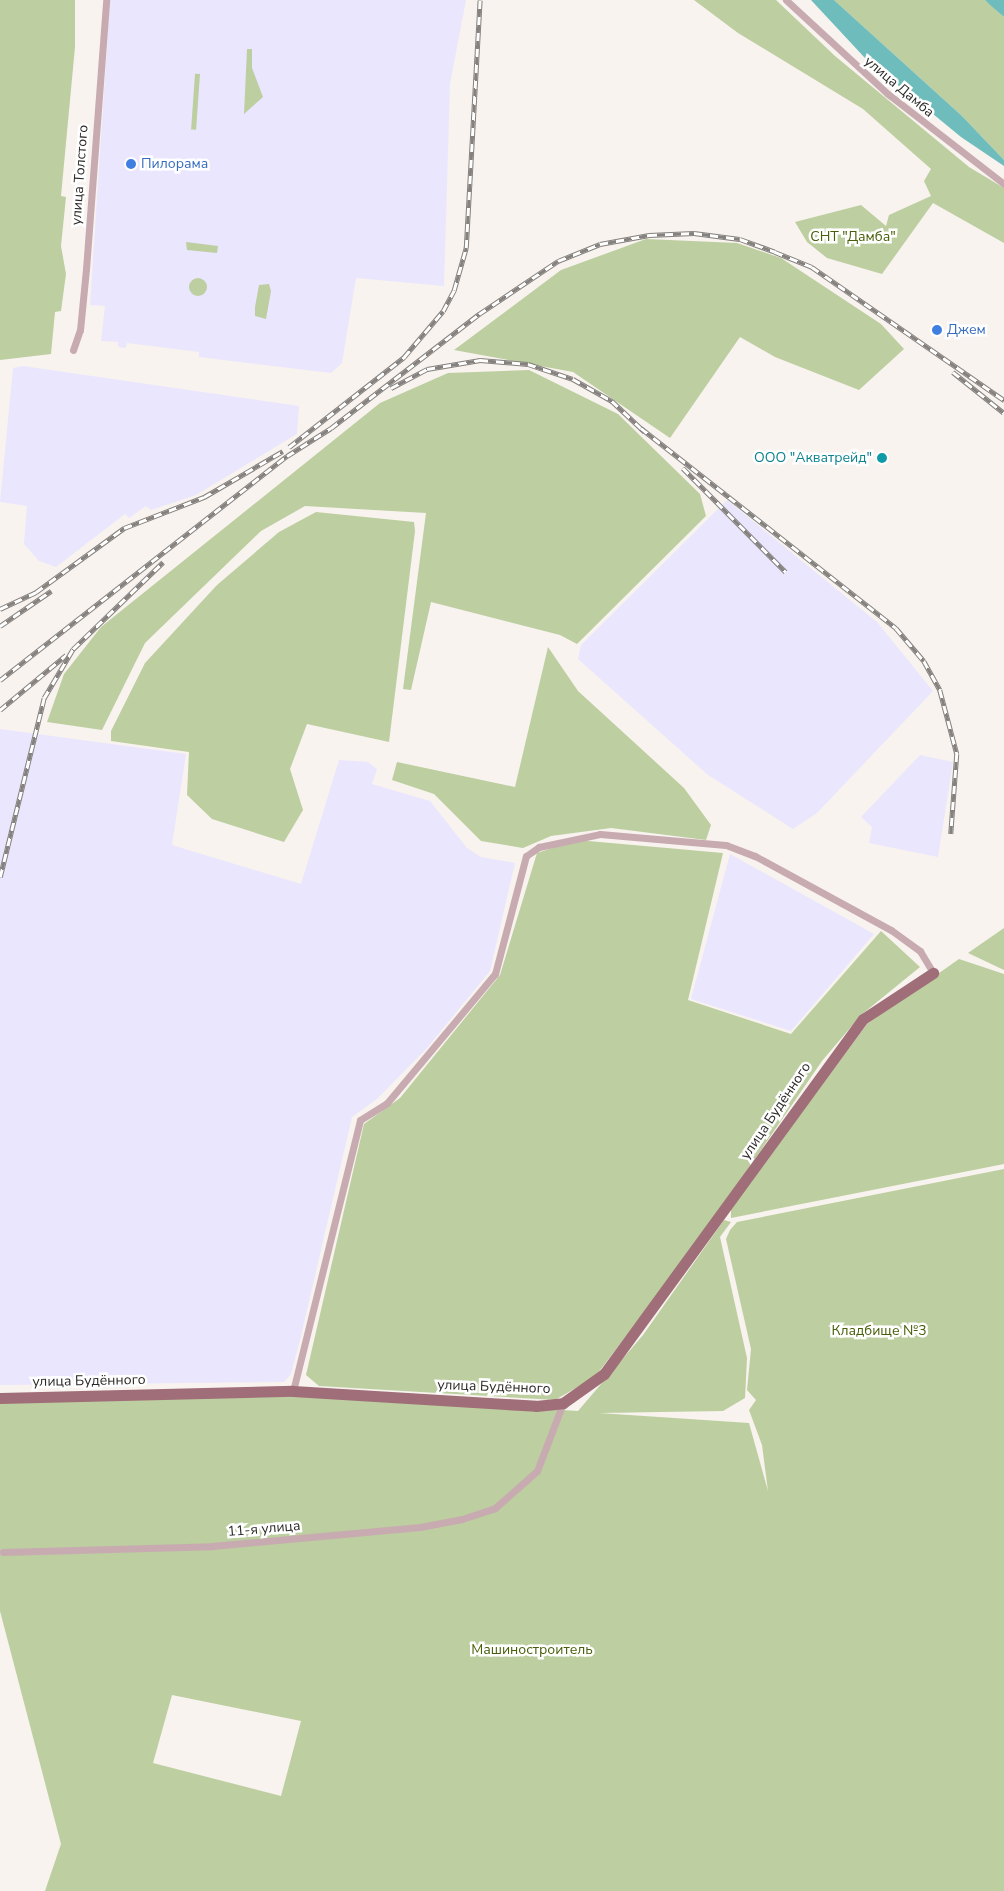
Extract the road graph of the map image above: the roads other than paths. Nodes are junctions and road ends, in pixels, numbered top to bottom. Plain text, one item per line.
1 (106, 0) edge
2 (786, 0) edge
3 (1004, 184) edge
4 (73, 350) dead end
5 (934, 973) joint
6 (293, 1391) junction
7 (0, 1398) edge
8 (563, 1403) junction
9 (3, 1552) dead end

1 - 4 street, улица Толстого
2 - 3 street, улица Дамба
5 - 6 street
5 - 8 main road, улица Будённого
6 - 7 main road, улица Будённого
6 - 8 main road, улица Будённого
8 - 9 street, 11-я улица

